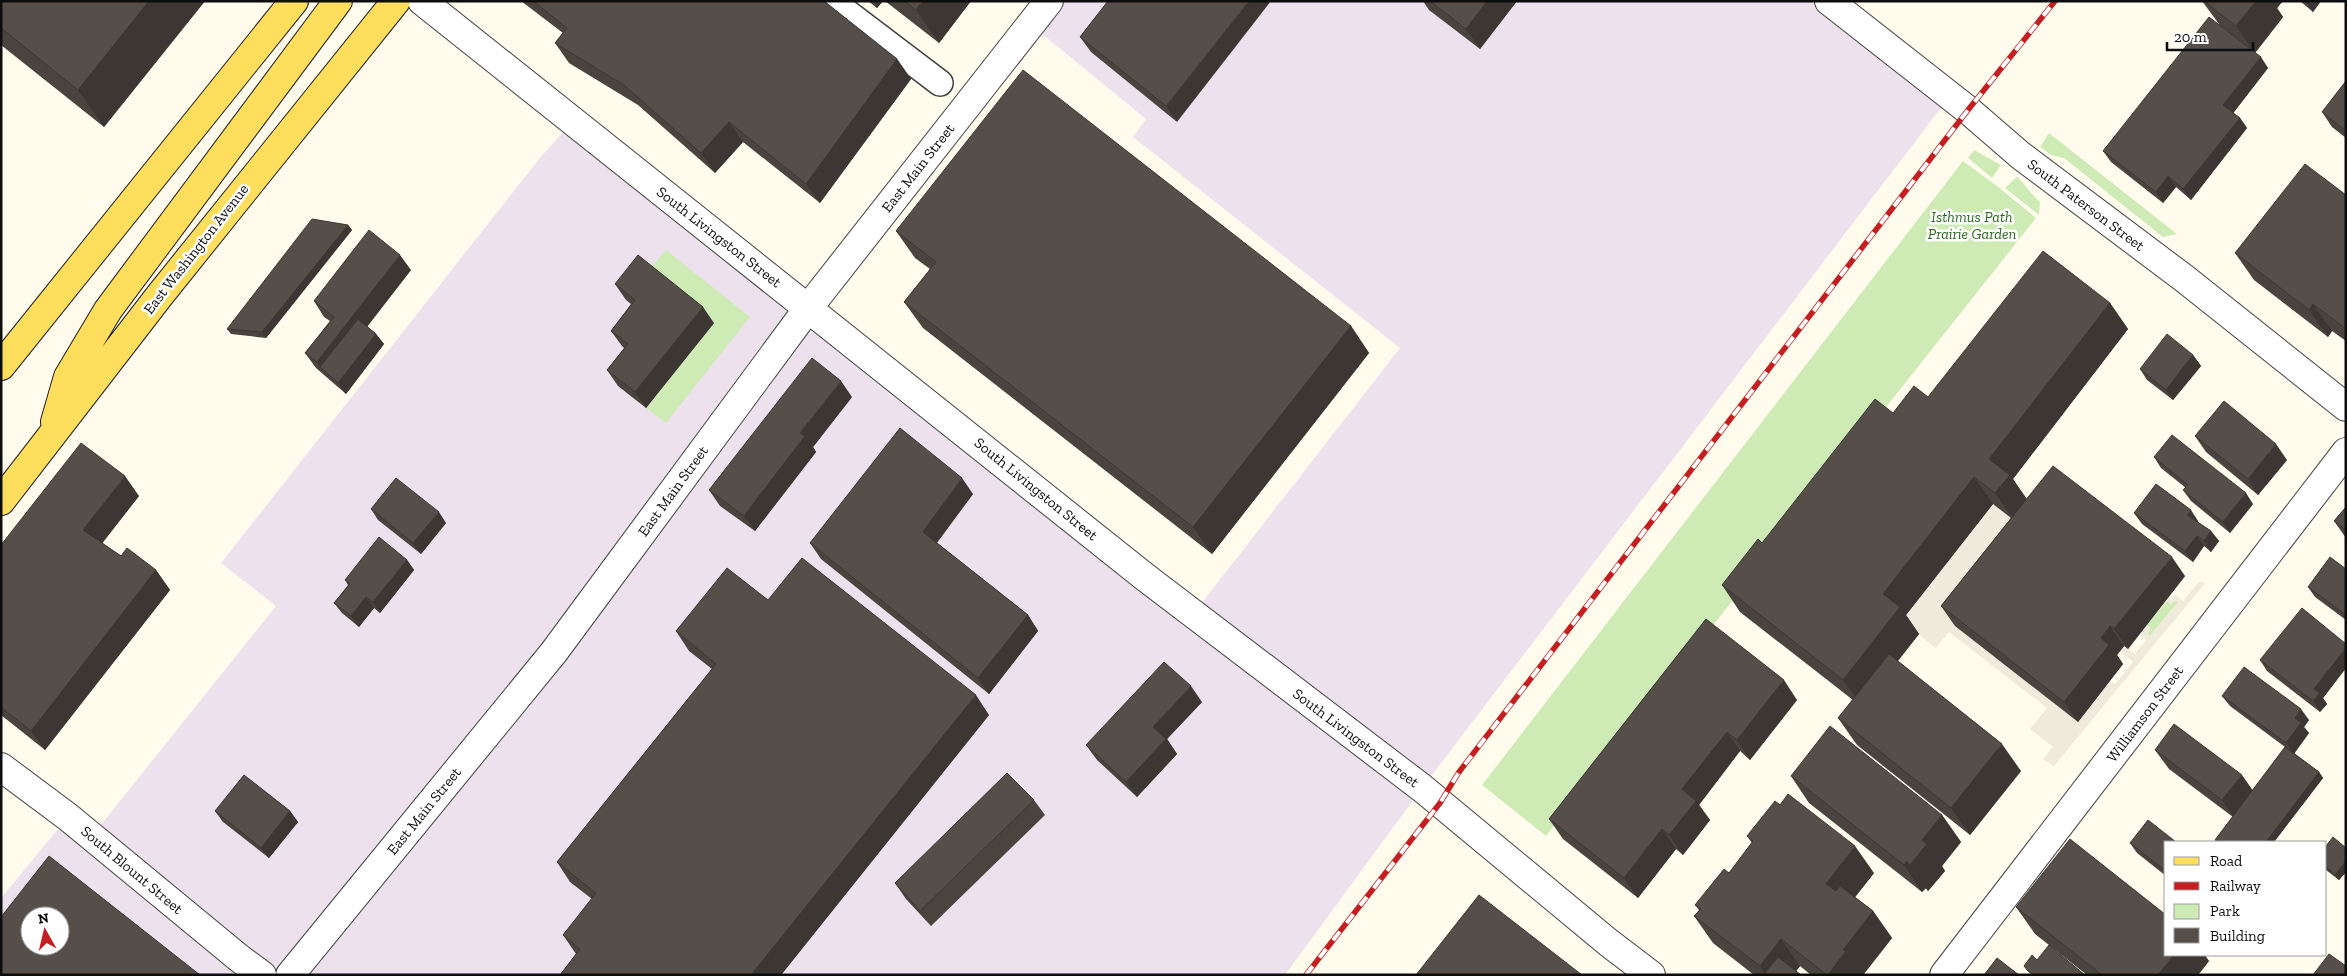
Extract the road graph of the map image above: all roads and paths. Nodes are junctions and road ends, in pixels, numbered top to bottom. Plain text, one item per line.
1 (294, 1) edge
2 (338, 1) edge
3 (396, 1) edge
4 (422, 1) edge
5 (832, 1) edge
6 (1049, 1) edge
7 (1829, 1) edge
8 (940, 83) dead end
9 (809, 307) junction
10 (1, 366) edge
11 (2346, 406) edge
12 (52, 436) junction
13 (2346, 452) edge
14 (1, 501) edge
15 (1, 768) edge
16 (262, 975) edge
17 (290, 975) edge
18 (1651, 975) edge
19 (1944, 975) edge

1 - 10 main road
2 - 12 main road
3 - 12 main road, East Washington Avenue
4 - 9 street, South Livingston Street
5 - 8 street
6 - 9 street, East Main Street
7 - 11 street, South Paterson Street
9 - 17 street, East Main Street
9 - 18 street, South Livingston Street
12 - 14 main road, East Washington Avenue
13 - 19 street, Williamson Street
15 - 16 street, South Blount Street

